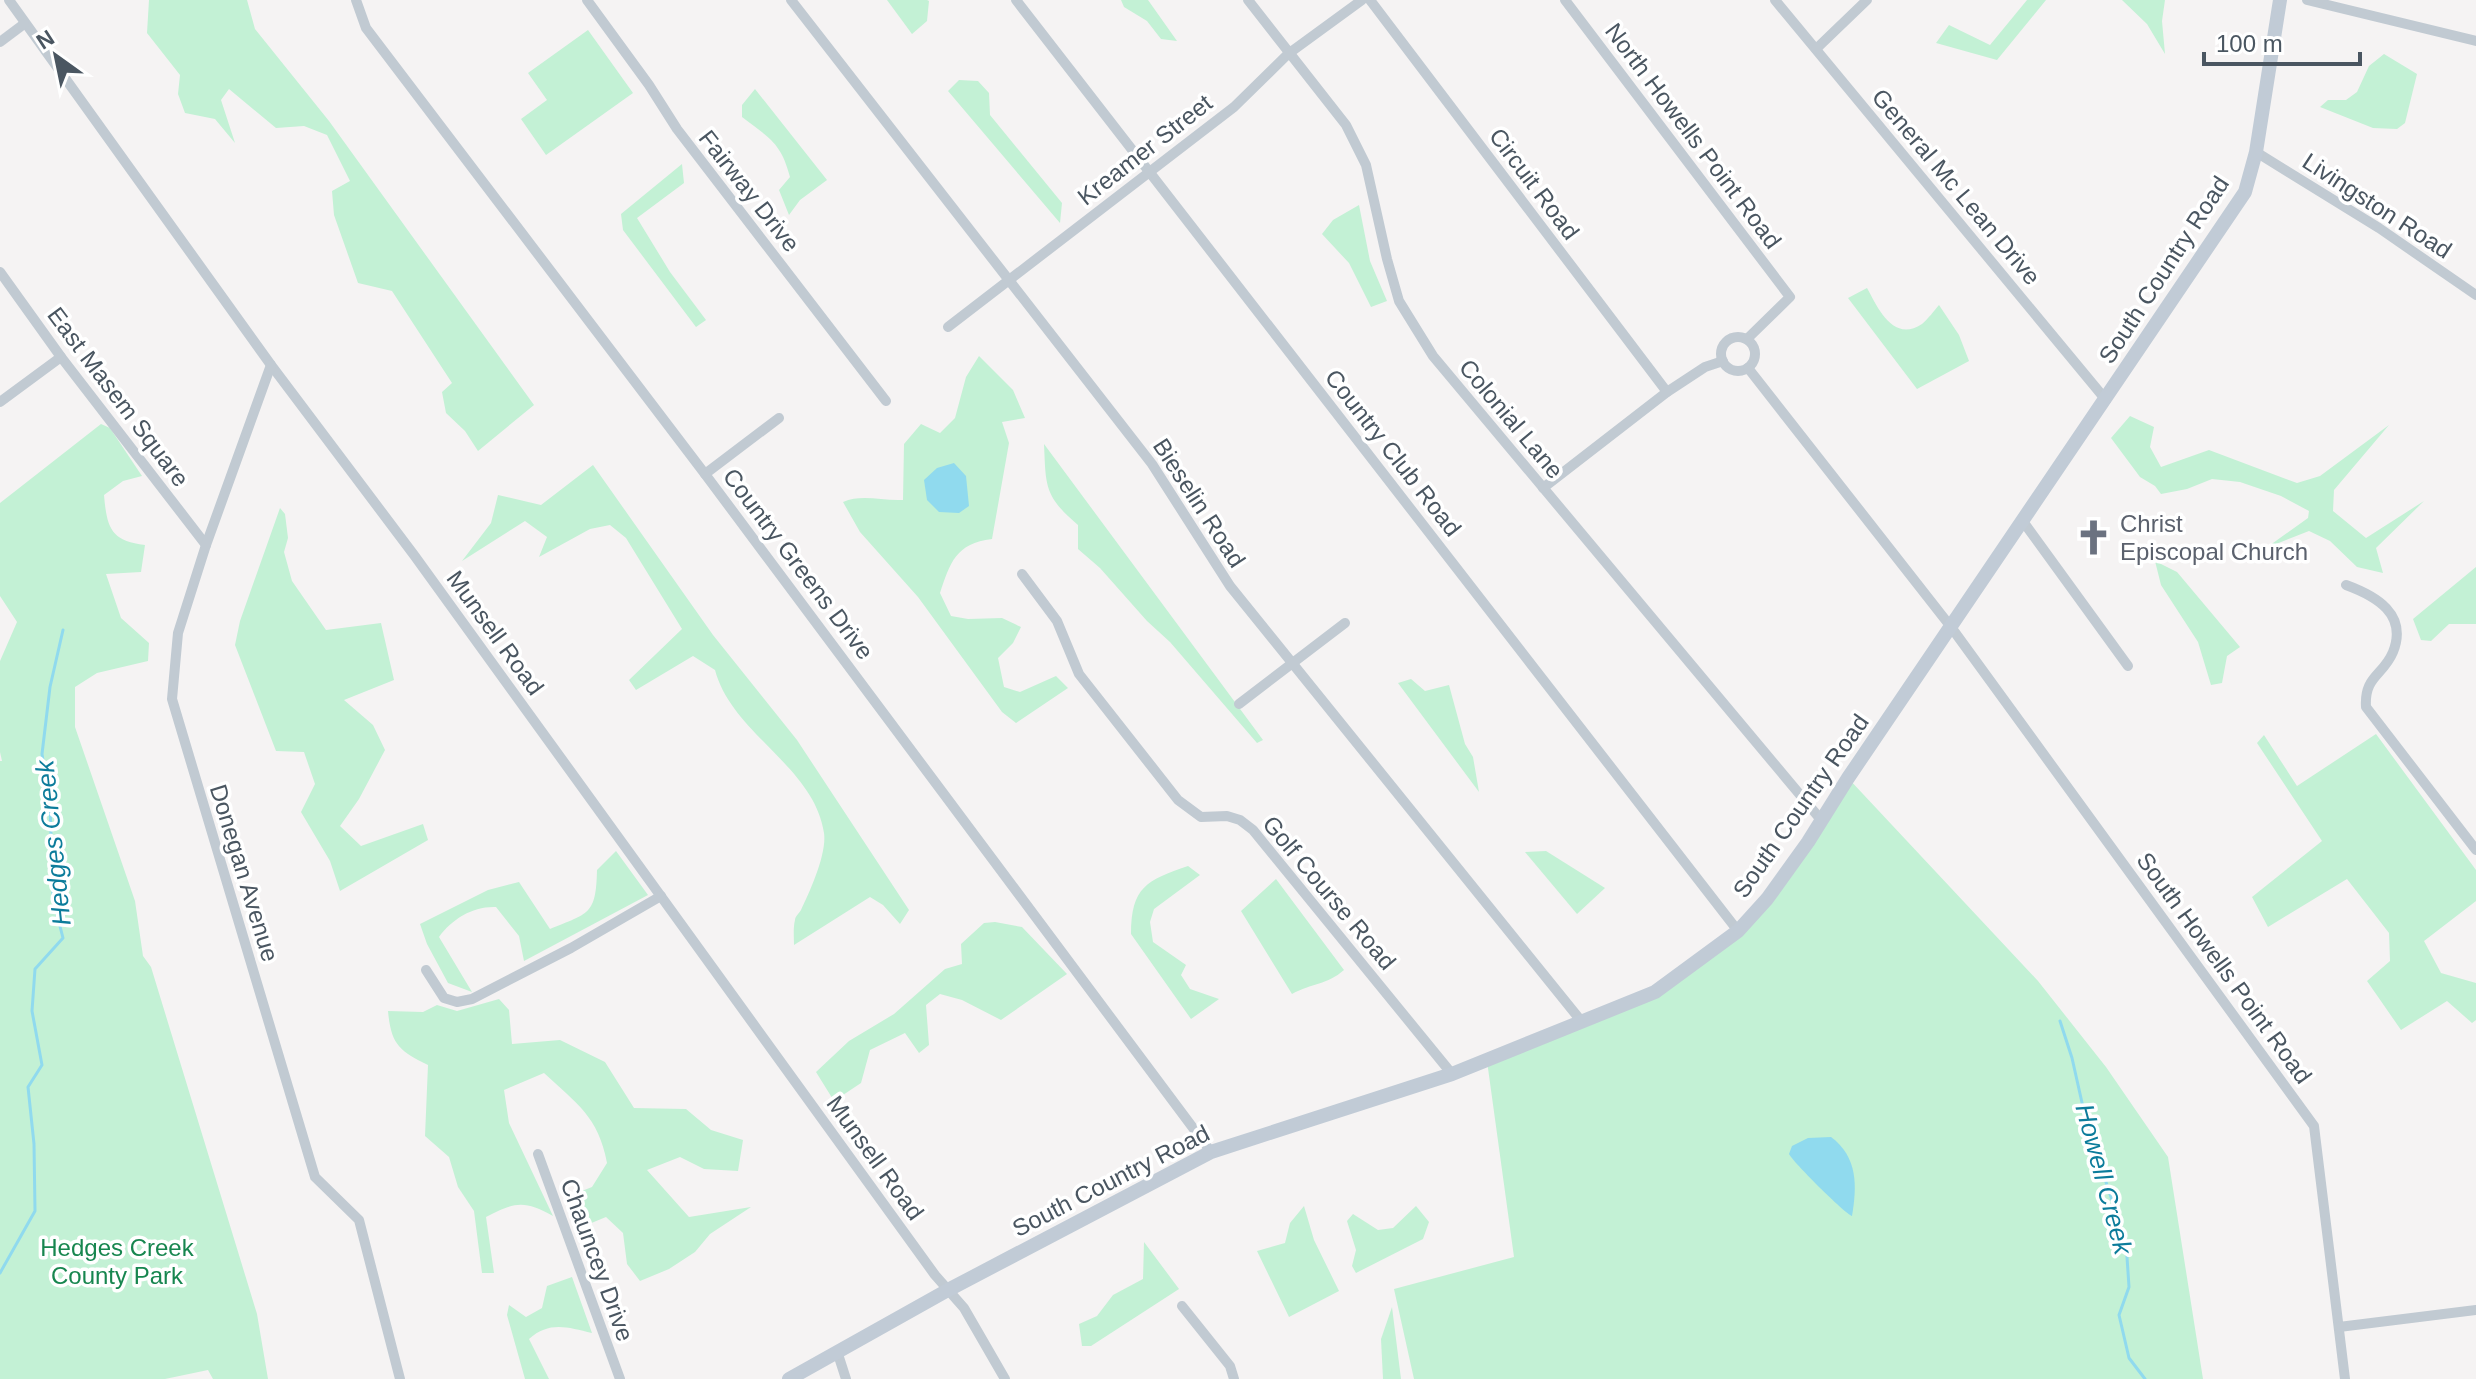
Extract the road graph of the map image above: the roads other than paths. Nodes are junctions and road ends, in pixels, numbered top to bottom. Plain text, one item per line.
1 (9, 0) edge
2 (356, 0) edge
3 (587, 0) edge
4 (791, 0) edge
5 (1016, 0) edge
6 (1248, 0) edge
7 (1362, 0) edge
8 (1370, 0) edge
9 (1565, 0) edge
10 (1775, 0) edge
11 (1867, 0) edge
12 (2280, 0) edge
13 (2307, 0) edge
14 (24, 24) junction
15 (2476, 41) edge
16 (0, 42) edge
17 (1816, 49) junction
18 (1288, 54) junction
19 (2256, 152) junction
20 (1148, 172) junction
21 (0, 272) edge
22 (1010, 280) junction
23 (2476, 295) edge
24 (948, 327) dead end
25 (1747, 339) junction
26 (61, 357) junction
27 (1723, 361) junction
28 (271, 365) junction
29 (1748, 368) junction
30 (1667, 392) junction
31 (2106, 400) junction
32 (886, 401) dead end
33 (0, 402) edge
34 (779, 418) dead end
35 (705, 474) junction
36 (1543, 488) junction
37 (2022, 520) junction
38 (206, 545) junction
39 (1022, 574) dead end
40 (2346, 585) dead end
41 (1345, 623) dead end
42 (1951, 627) junction
43 (1291, 664) junction
44 (2128, 666) dead end
45 (1239, 704) dead end
46 (1822, 821) junction
47 (2476, 850) edge
48 (661, 896) junction
49 (1738, 931) junction
50 (426, 970) dead end
51 (1582, 1022) junction
52 (1452, 1074) junction
53 (1211, 1152) junction
54 (538, 1154) dead end
55 (948, 1290) junction
56 (1182, 1306) dead end
57 (2476, 1310) edge
58 (2339, 1327) junction
59 (837, 1351) junction
60 (400, 1379) edge
61 (620, 1379) edge
62 (789, 1379) edge
63 (846, 1379) edge
64 (1005, 1379) edge
65 (1234, 1379) edge
66 (2345, 1379) edge

1 - 14 street, Munsell Road
2 - 35 street, Country Greens Drive
3 - 32 street, Fairway Drive
4 - 22 street, Bieselin Road
5 - 20 street, Country Club Road
6 - 18 street, Colonial Lane
7 - 18 street, Kreamer Street
8 - 30 street, Circuit Road
9 - 25 street, North Howells Point Road
10 - 17 street, General Mc Lean Drive
11 - 17 street
12 - 19 main road, South Country Road
13 - 15 street
14 - 16 street
14 - 28 street, Munsell Road
17 - 31 street, General Mc Lean Drive
18 - 20 street, Kreamer Street
18 - 36 street, Colonial Lane
19 - 23 street, Livingston Road
19 - 31 main road, South Country Road
20 - 22 street, Kreamer Street
20 - 49 street, Country Club Road
21 - 26 street, East Masem Square
22 - 24 street, Kreamer Street
22 - 43 street, Bieselin Road
25 - 27 street
25 - 29 street
26 - 33 street
26 - 38 street, East Masem Square
27 - 29 street
27 - 30 street
28 - 38 street, Donegan Avenue
28 - 48 street, Munsell Road
29 - 42 street
30 - 36 street
31 - 37 main road, South Country Road
34 - 35 street
35 - 53 street, Country Greens Drive
36 - 46 street, Colonial Lane
37 - 42 main road, South Country Road
37 - 44 street
38 - 60 street, Donegan Avenue
39 - 52 street, Golf Course Road
40 - 47 street
41 - 43 street
42 - 46 main road, South Country Road
42 - 58 street, South Howells Point Road
43 - 45 street
43 - 51 street, Bieselin Road
46 - 49 main road, South Country Road
48 - 50 street
48 - 55 street, Munsell Road
49 - 51 main road, South Country Road
51 - 52 main road, South Country Road
52 - 53 main road, South Country Road
53 - 55 main road, South Country Road
54 - 61 street, Chauncey Drive
55 - 59 main road, South Country Road
55 - 64 street, Munsell Road
56 - 65 street
57 - 58 street
58 - 66 street, South Howells Point Road
59 - 62 main road, South Country Road
59 - 63 street

